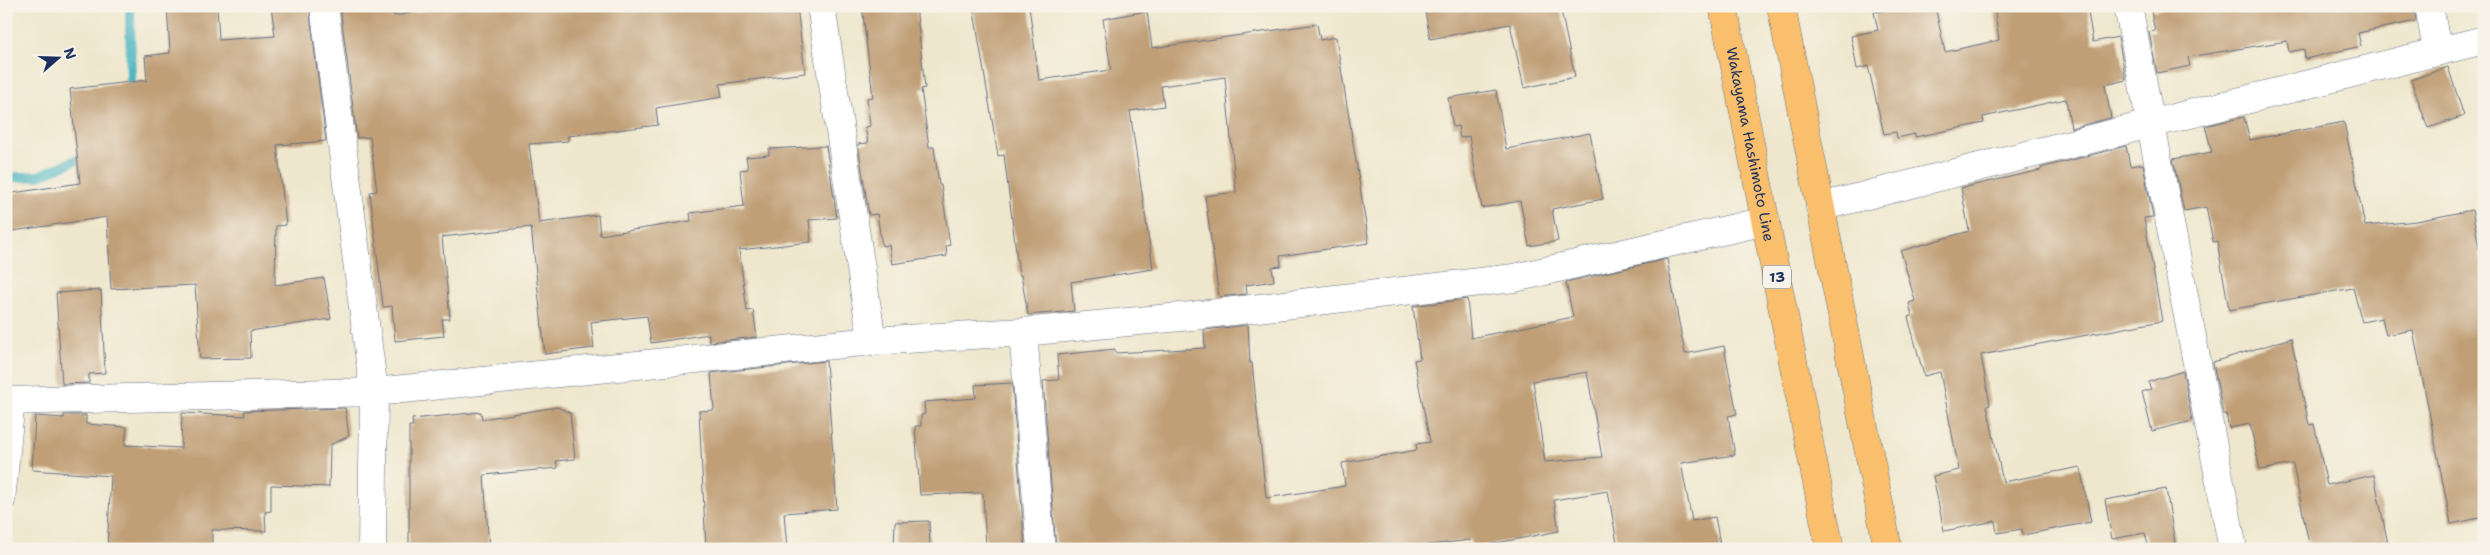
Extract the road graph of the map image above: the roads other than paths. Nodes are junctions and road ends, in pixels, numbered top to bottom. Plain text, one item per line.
1 (324, 6) edge
2 (821, 6) edge
3 (1723, 6) edge
4 (1781, 6) edge
5 (2128, 6) edge
6 (2429, 6) edge
7 (2484, 40) edge
8 (2437, 50) junction
9 (2151, 123) junction
10 (1820, 208) junction
11 (1766, 221) junction
12 (1022, 332) junction
13 (872, 341) junction
14 (374, 392) junction
15 (11, 400) edge
16 (6, 501) edge
17 (372, 549) edge
18 (1041, 549) edge
19 (1830, 549) edge
20 (1888, 549) edge
21 (2233, 549) edge

1 - 14 street
2 - 13 street
3 - 11 main road, Wakayama Hashimoto Line / 13
4 - 10 main road
5 - 9 street
6 - 8 street
7 - 8 street
8 - 9 street
9 - 10 street
9 - 21 street
10 - 20 main road
11 - 12 street
11 - 19 main road, Wakayama Hashimoto Line / 13
12 - 13 street
12 - 18 street
13 - 14 street
14 - 15 street
14 - 17 street
15 - 16 lane

